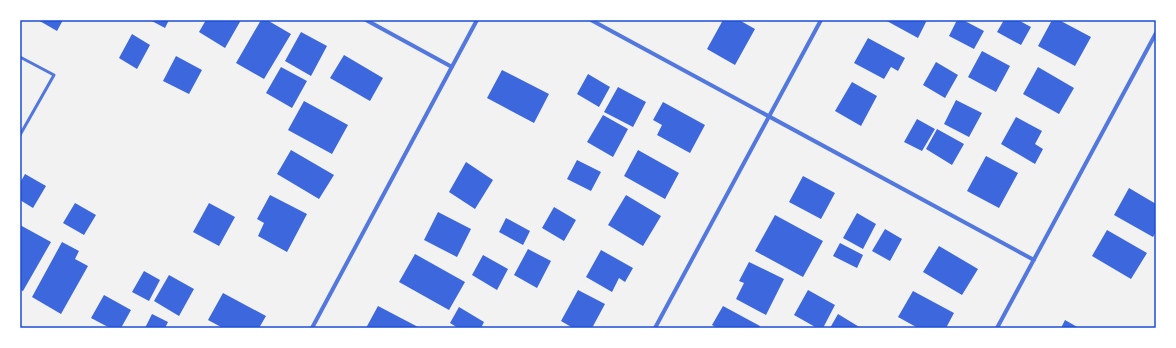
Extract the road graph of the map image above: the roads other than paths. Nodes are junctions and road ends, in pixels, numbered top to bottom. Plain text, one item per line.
1 (366, 20) edge
2 (477, 20) edge
3 (591, 20) edge
4 (821, 20) edge
5 (1156, 33) edge
6 (20, 57) edge
7 (452, 67) junction
8 (769, 116) junction
9 (20, 135) edge
10 (1034, 260) junction
11 (312, 328) edge
12 (655, 328) edge
13 (997, 328) edge

1 - 7 street
2 - 7 street
3 - 8 street
4 - 8 street
5 - 10 street
6 - 9 lane
7 - 11 street
8 - 10 street
8 - 12 street
10 - 13 street

